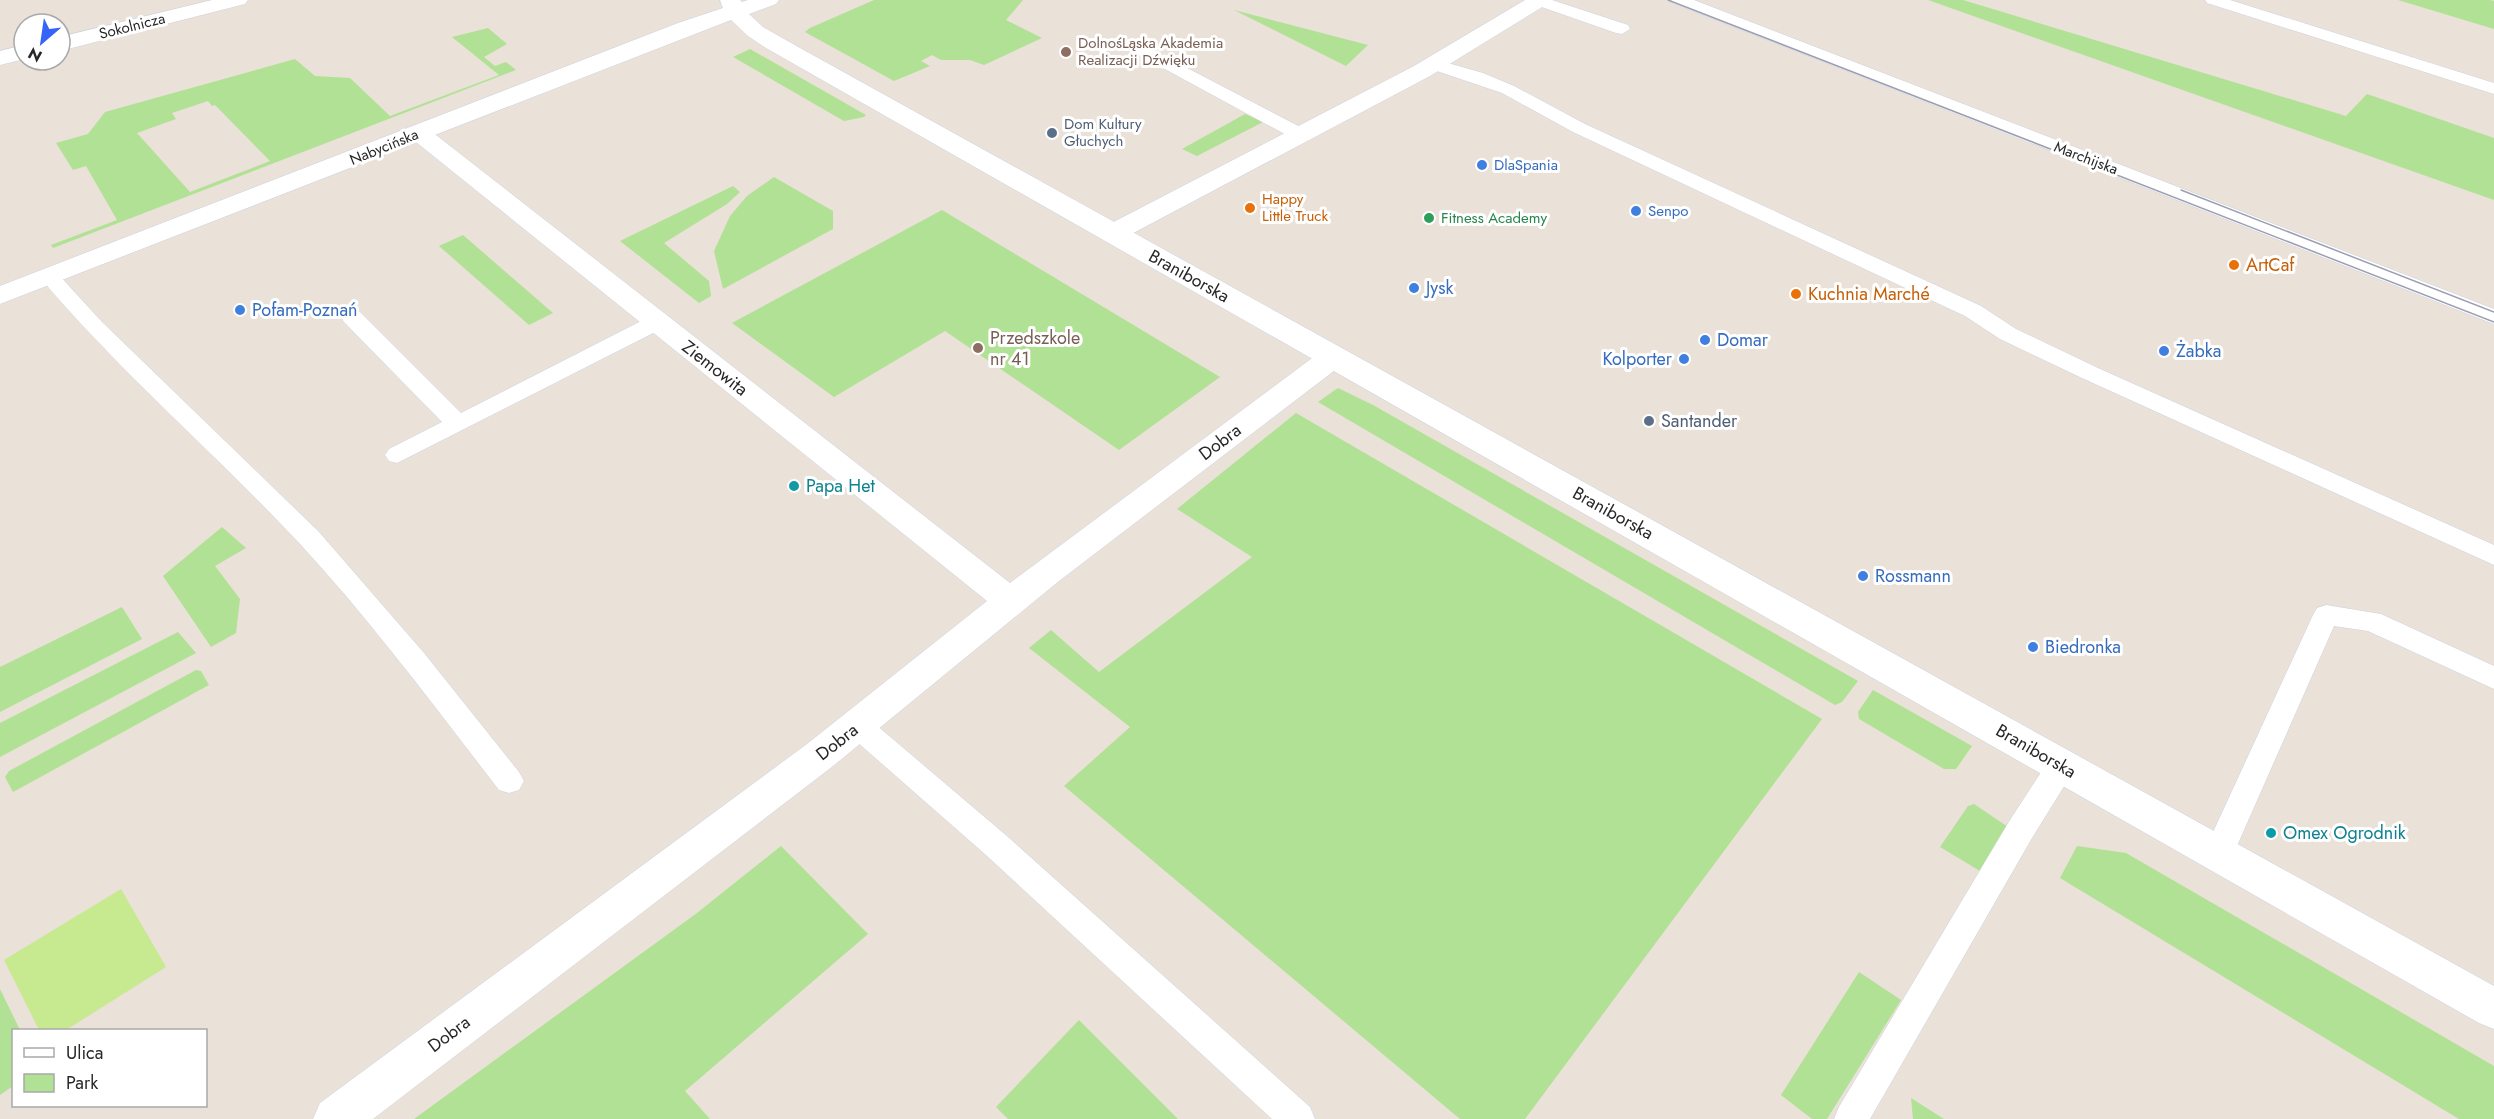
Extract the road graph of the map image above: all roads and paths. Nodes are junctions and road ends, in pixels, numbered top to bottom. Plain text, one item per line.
1 (238, 0) edge
2 (769, 0) edge
3 (1539, 0) edge
4 (1679, 0) edge
5 (2213, 0) edge
6 (212, 3) edge
7 (733, 6) edge
8 (1622, 29) dead end
9 (72, 41) edge
10 (1144, 51) dead end
11 (1443, 69) junction
12 (2494, 89) edge
13 (419, 133) junction
14 (1299, 134) junction
15 (1113, 233) junction
16 (50, 277) junction
17 (0, 296) edge
18 (352, 317) dead end
19 (2494, 317) edge
20 (657, 322) junction
21 (1333, 357) junction
22 (458, 424) junction
23 (397, 455) dead end
24 (2494, 556) edge
25 (1011, 602) junction
26 (2494, 678) edge
27 (858, 726) junction
28 (2061, 766) junction
29 (509, 781) dead end
30 (2218, 854) junction
31 (2494, 1009) edge
32 (336, 1119) edge
33 (1298, 1119) edge
34 (1851, 1119) edge

1 - 6 street, Sokolnicza
2 - 7 street, Nabycińska
3 - 8 lane
3 - 11 street
4 - 19 lane, Marchijska
5 - 12 lane
6 - 9 street, Sokolnicza
7 - 13 street, Nabycińska
7 - 15 street, Braniborska
10 - 14 lane
11 - 14 street
11 - 24 lane
13 - 16 street, Nabycińska
13 - 20 street, Ziemowita
14 - 15 street
15 - 21 street, Braniborska
16 - 17 street, Nabycińska
16 - 29 lane
18 - 22 lane
20 - 22 lane
20 - 25 street, Ziemowita
21 - 25 street, Dobra
21 - 28 street, Braniborska
22 - 23 lane
25 - 27 street, Dobra
26 - 30 lane
27 - 32 street, Dobra
27 - 33 lane
28 - 30 street, Braniborska
28 - 34 lane
30 - 31 street, Braniborska

